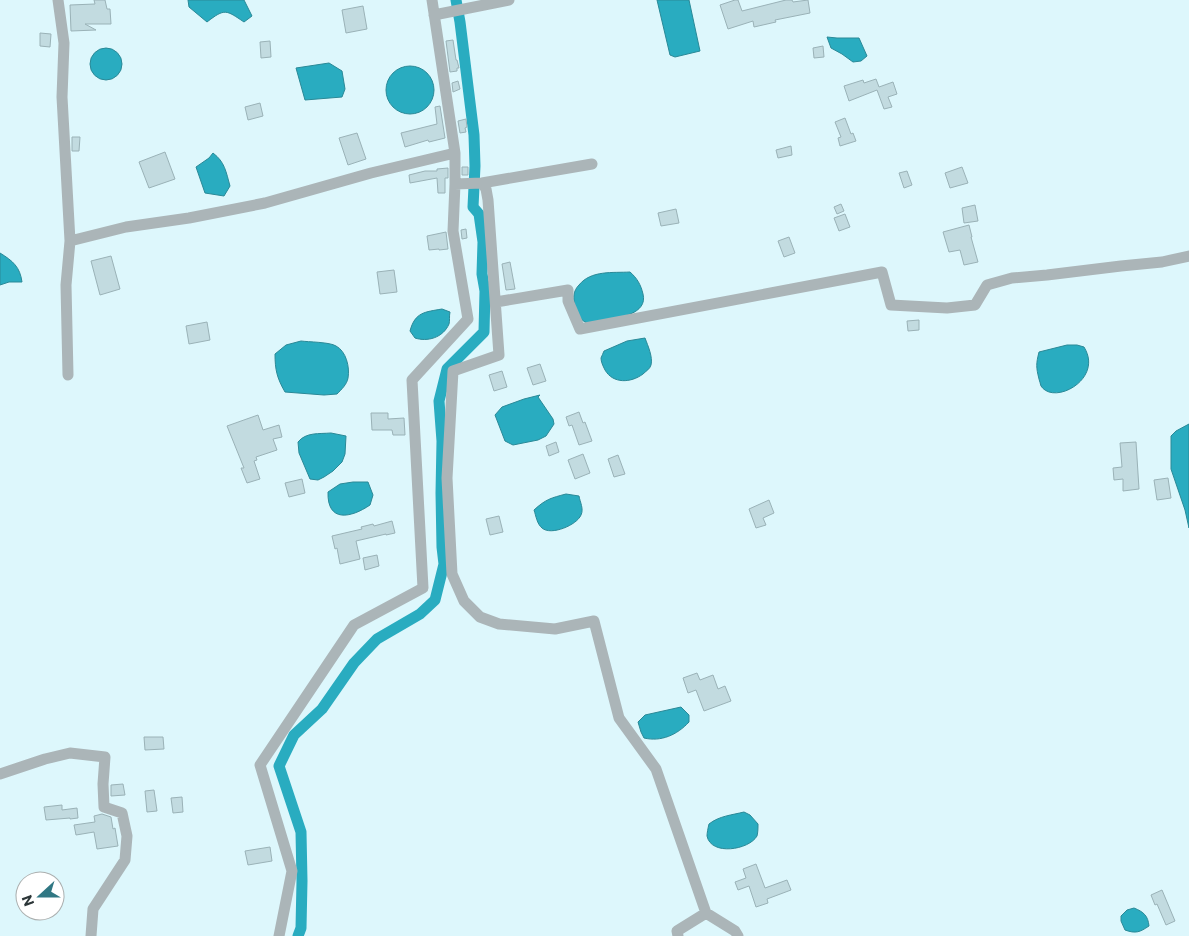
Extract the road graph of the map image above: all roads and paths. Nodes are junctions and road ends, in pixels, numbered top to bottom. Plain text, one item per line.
1 (58, 0) edge
2 (432, 0) edge
3 (509, 0) edge
4 (434, 15) junction
5 (454, 154) junction
6 (592, 164) dead end
7 (457, 184) junction
8 (482, 184) junction
9 (70, 241) junction
10 (1189, 256) edge
11 (496, 302) junction
12 (68, 375) dead end
13 (0, 774) edge
14 (706, 913) junction
15 (92, 936) edge
16 (279, 936) edge
17 (678, 936) edge
18 (738, 936) edge

1 - 9 street
2 - 4 street
3 - 4 street
4 - 5 street
5 - 7 street
5 - 9 street
6 - 8 street
7 - 8 street
7 - 16 street
8 - 11 street
9 - 12 street
10 - 11 street
11 - 14 street
13 - 15 street
14 - 17 street
14 - 18 street

